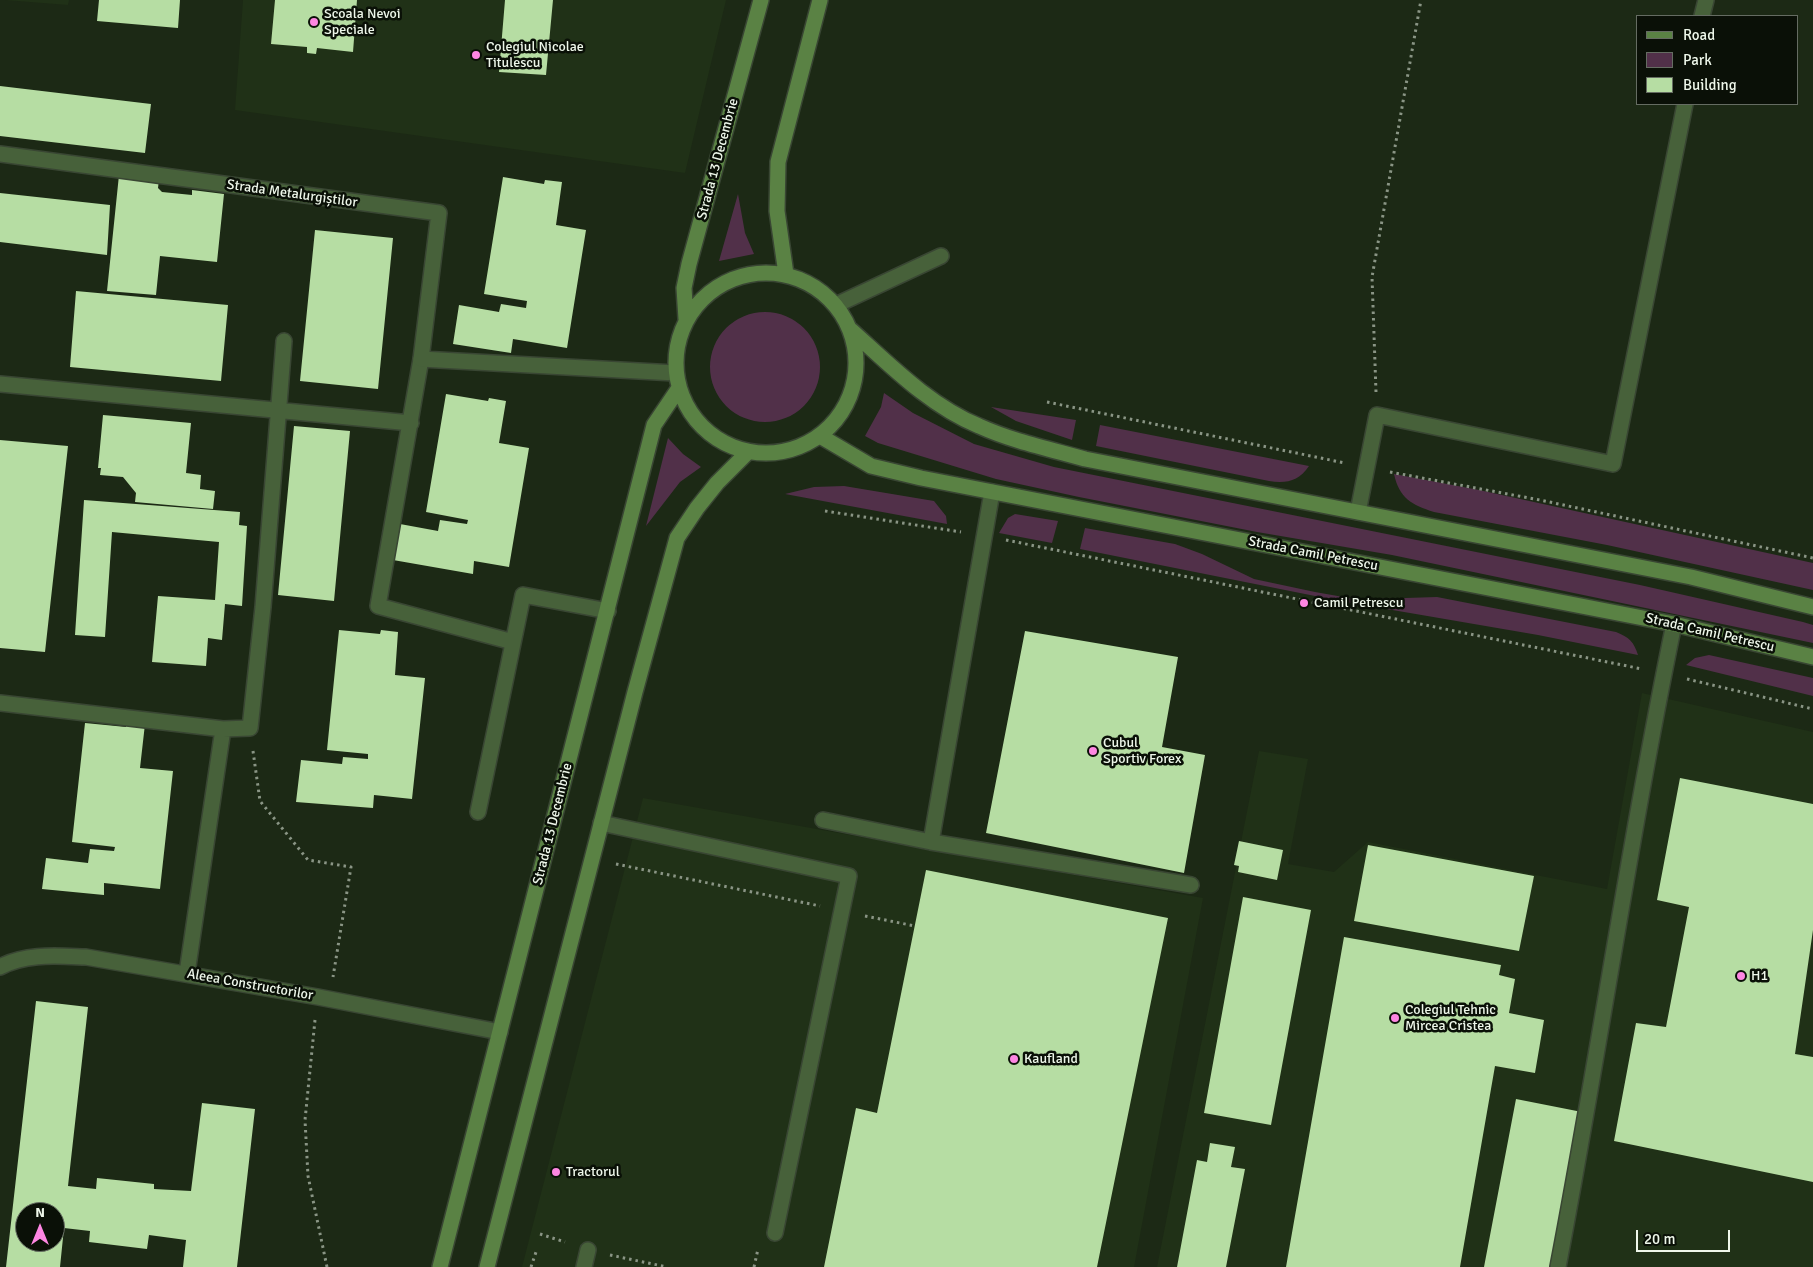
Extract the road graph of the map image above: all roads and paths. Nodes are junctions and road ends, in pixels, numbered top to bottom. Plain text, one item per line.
1 (761, 0) edge
2 (820, 0) edge
3 (1421, 0) edge
4 (1706, 0) edge
5 (1702, 15) edge
6 (1685, 105) edge
7 (0, 154) edge
8 (941, 256) dead end
9 (786, 274) junction
10 (836, 305) junction
11 (686, 319) junction
12 (851, 330) junction
13 (284, 342) dead end
14 (422, 359) junction
15 (675, 373) junction
16 (0, 384) edge
17 (679, 388) junction
18 (1047, 402) dead end
19 (279, 410) junction
20 (1377, 415) junction
21 (411, 423) junction
22 (820, 436) junction
23 (748, 452) junction
24 (1367, 467) junction
25 (992, 492) junction
26 (825, 511) dead end
27 (1358, 512) junction
28 (984, 536) junction
29 (1813, 558) edge
30 (1813, 607) edge
31 (608, 611) junction
32 (1674, 624) junction
33 (512, 642) junction
34 (1813, 657) edge
35 (1664, 674) junction
36 (0, 703) edge
37 (1813, 708) edge
38 (250, 728) junction
39 (222, 729) junction
40 (478, 812) dead end
41 (823, 820) dead end
42 (601, 823) junction
43 (932, 842) junction
44 (615, 864) dead end
45 (1190, 885) dead end
46 (842, 911) junction
47 (915, 926) dead end
48 (0, 966) edge
49 (187, 973) junction
50 (323, 998) junction
51 (500, 1032) junction
52 (775, 1233) dead end
53 (537, 1249) dead end
54 (588, 1250) dead end
55 (327, 1267) edge
56 (440, 1267) edge
57 (487, 1267) edge
58 (531, 1267) edge
59 (584, 1267) edge
60 (1558, 1267) edge

1 - 11 main road, Strada 13 Decembrie
2 - 9 main road
3 - 20 path
4 - 5 street
6 - 20 street
7 - 14 street, Strada Metalurgiștilor
8 - 10 street
9 - 10 main road, Strada 13 Decembrie
9 - 11 main road, Strada 13 Decembrie
10 - 12 main road, Strada 13 Decembrie
11 - 15 main road, Strada 13 Decembrie
12 - 22 main road, Strada 13 Decembrie
12 - 27 main road
13 - 19 street
14 - 15 street
14 - 21 street, Strada Metalurgiștilor
15 - 17 main road, Strada 13 Decembrie
16 - 19 street
17 - 23 main road, Strada 13 Decembrie
17 - 31 main road, Strada 13 Decembrie
18 - 24 path
19 - 21 street
19 - 38 street
20 - 24 street
21 - 33 street, Strada Metalurgiștilor
22 - 23 main road, Strada 13 Decembrie
22 - 25 main road, Strada Camil Petrescu
23 - 42 main road
24 - 27 street
24 - 29 path
25 - 28 street
25 - 32 main road, Strada Camil Petrescu
26 - 28 path
27 - 30 main road
28 - 35 path
28 - 43 street
31 - 33 street
31 - 51 main road, Strada 13 Decembrie
32 - 34 main road, Strada Camil Petrescu
32 - 35 street
33 - 40 street
35 - 37 path
35 - 60 street
36 - 39 street
38 - 39 street
38 - 50 path
39 - 49 street
41 - 43 street
42 - 46 street
42 - 57 main road
43 - 45 street
44 - 46 path
46 - 47 path
46 - 52 street
48 - 49 street, Aleea Constructorilor
49 - 50 street, Aleea Constructorilor
50 - 51 street, Aleea Constructorilor
50 - 55 path
51 - 56 main road, Strada 13 Decembrie
53 - 58 path
54 - 59 street

